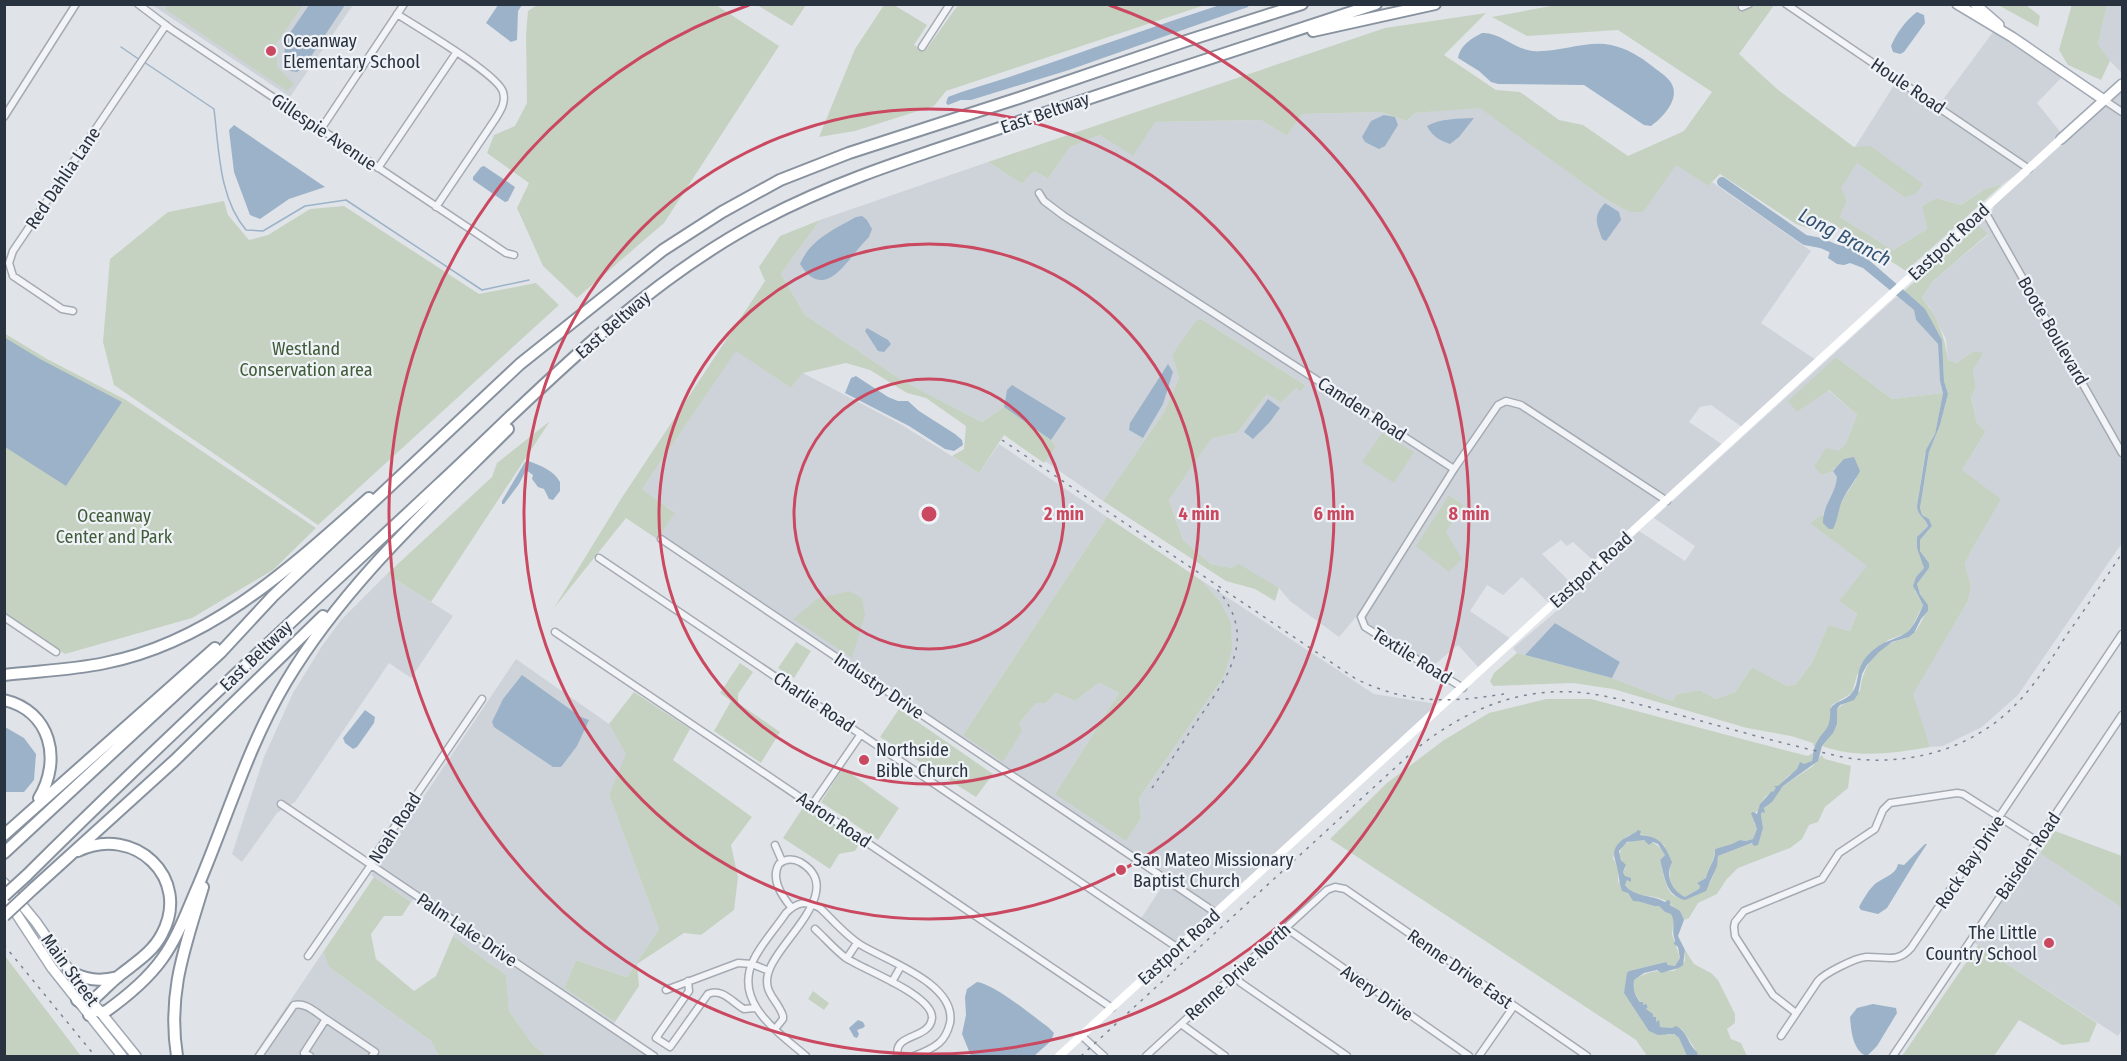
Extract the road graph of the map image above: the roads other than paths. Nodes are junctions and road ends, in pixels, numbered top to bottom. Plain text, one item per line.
1 (76, 4) edge
2 (138, 4) edge
3 (404, 4) edge
4 (950, 4) edge
5 (1287, 4) edge
6 (1302, 4) edge
7 (1376, 4) edge
8 (1435, 4) edge
9 (1786, 4) edge
10 (1957, 4) edge
11 (1975, 4) edge
12 (398, 14) junction
13 (166, 25) junction
14 (2012, 37) junction
15 (1186, 41) junction
16 (1252, 45) junction
17 (922, 46) dead end
18 (456, 53) junction
19 (2122, 84) edge
20 (2104, 100) junction
21 (2122, 112) edge
22 (4, 117) edge
23 (321, 129) junction
24 (2061, 139) joint
25 (378, 168) junction
26 (2029, 169) junction
27 (1039, 194) dead end
28 (436, 207) junction
29 (1984, 210) junction
30 (514, 255) dead end
31 (73, 311) dead end
32 (520, 364) junction
33 (567, 365) junction
34 (2122, 453) edge
35 (1454, 469) junction
36 (1667, 501) junction
37 (661, 539) dead end
38 (599, 558) dead end
39 (379, 560) junction
40 (273, 597) junction
41 (4, 617) edge
42 (555, 632) dead end
43 (2122, 634) edge
44 (56, 652) dead end
45 (4, 675) edge
46 (1463, 688) junction
47 (482, 699) dead end
48 (4, 700) edge
49 (2122, 715) edge
50 (861, 734) junction
51 (281, 804) dead end
52 (812, 805) junction
53 (33, 808) junction
54 (2000, 817) junction
55 (4, 835) edge
56 (219, 836) junction
57 (2037, 841) junction
58 (775, 844) dead end
59 (5, 853) edge
60 (67, 856) junction
61 (782, 861) junction
62 (371, 865) junction
63 (4, 883) edge
64 (1331, 888) joint
65 (4, 896) edge
66 (812, 904) junction
67 (792, 907) junction
68 (1216, 914) junction
69 (4, 916) edge
70 (1286, 928) junction
71 (815, 929) dead end
72 (857, 943) junction
73 (1178, 948) junction
74 (308, 956) dead end
75 (847, 958) junction
76 (752, 964) junction
77 (901, 966) junction
78 (769, 970) junction
79 (69, 971) junction
80 (1234, 976) junction
81 (118, 977) junction
82 (688, 981) junction
83 (892, 982) junction
84 (666, 990) dead end
85 (77, 1000) joint
86 (1514, 1006) junction
87 (90, 1008) junction
88 (755, 1008) junction
89 (1112, 1008) junction
90 (101, 1013) junction
91 (1797, 1013) junction
92 (326, 1019) junction
93 (1181, 1024) junction
94 (775, 1029) junction
95 (1082, 1036) junction
96 (1781, 1036) dead end
97 (305, 1055) edge
98 (122, 1056) edge
99 (136, 1056) edge
100 (177, 1056) edge
101 (259, 1056) edge
102 (372, 1056) edge
103 (654, 1056) edge
104 (806, 1056) edge
105 (898, 1056) edge
106 (914, 1056) edge
107 (1059, 1056) edge
108 (1104, 1056) edge
109 (1146, 1056) edge
110 (1225, 1056) edge
111 (1347, 1056) edge
112 (1469, 1056) edge
113 (1479, 1056) edge
114 (1587, 1056) edge
115 (1893, 1056) edge

1 - 22 street
2 - 13 street, Gillespie Avenue
3 - 12 street
4 - 17 street
5 - 15 highway
6 - 15 highway, East Beltway
7 - 16 highway, East Beltway
8 - 16 highway
9 - 26 street, Houle Road
10 - 14 main road
11 - 14 main road
12 - 18 street
12 - 23 street
13 - 23 street, Gillespie Avenue
13 - 31 street, Red Dahlia Lane
14 - 20 main road
15 - 32 highway, East Beltway
16 - 33 highway, East Beltway
18 - 25 street
18 - 28 street
19 - 20 main road, Eastport Road
20 - 21 street
20 - 24 main road, Eastport Road
23 - 25 street, Gillespie Avenue
24 - 26 street, Eastport Road
25 - 28 street, Gillespie Avenue
26 - 29 street, Eastport Road
27 - 35 street, Camden Road
28 - 30 street, Gillespie Avenue
29 - 34 street, Boote Boulevard
29 - 36 street, Eastport Road
32 - 40 highway, East Beltway
32 - 45 highway
33 - 39 highway
33 - 65 highway, East Beltway, bridge
35 - 36 street
35 - 46 street, Textile Road
36 - 46 street, Eastport Road
37 - 68 street, Industry Drive
38 - 50 street, Charlie Road
39 - 56 highway
39 - 60 highway
40 - 53 highway
40 - 59 highway, East Beltway
41 - 44 street
42 - 52 street, Aaron Road
43 - 54 street, Rock Bay Drive
46 - 68 street, Eastport Road
47 - 62 street, Noah Road
48 - 53 highway
49 - 57 street, Baisden Road
50 - 52 street
50 - 73 street, Charlie Road
51 - 62 street, Palm Lake Drive
52 - 89 street, Aaron Road
53 - 55 highway
54 - 57 street
54 - 91 street, Rock Bay Drive
54 - 91 street
56 - 90 highway
56 - 100 highway
57 - 115 street, Baisden Road
58 - 61 street
60 - 69 highway, bridge
60 - 81 highway
61 - 66 street
61 - 67 street
62 - 74 street, Noah Road
62 - 103 street, Palm Lake Drive
63 - 79 main road, Main Street
64 - 70 street, Renne Drive North
64 - 86 street, Renne Drive East
65 - 85 main road, Main Street
66 - 67 street
66 - 72 street
66 - 78 street
67 - 76 street
68 - 73 street, Eastport Road
70 - 80 street, Renne Drive North
70 - 112 street, Avery Drive
71 - 75 street
72 - 75 street
72 - 77 street
73 - 89 street, Eastport Road
75 - 83 street
76 - 78 street
76 - 82 street
76 - 88 street
77 - 83 street
77 - 106 street
78 - 94 street
79 - 81 highway
79 - 87 main road, Main Street
80 - 93 street, Renne Drive North
80 - 111 street
81 - 87 highway
82 - 84 street
82 - 88 street
83 - 105 street
85 - 87 highway
86 - 113 street
86 - 114 street, Renne Drive East
87 - 90 highway
87 - 98 main road, Main Street
88 - 94 street
89 - 95 street, Eastport Road
90 - 99 main road, Main Street
91 - 96 street, Rock Bay Drive
92 - 97 street
92 - 101 street
92 - 102 street
93 - 109 street, Renne Drive North
93 - 110 street
94 - 104 street
95 - 107 street, Eastport Road
95 - 108 street

